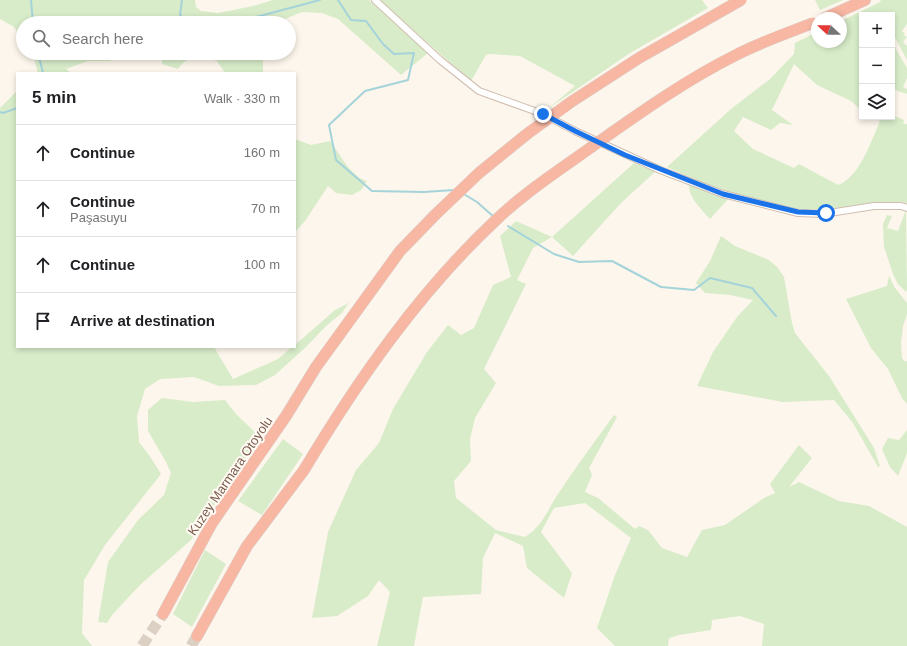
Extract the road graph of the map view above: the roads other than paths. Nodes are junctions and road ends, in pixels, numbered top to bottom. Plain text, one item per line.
1 (375, 0) edge
2 (741, 0) edge
3 (865, 0) edge
4 (838, 12) edge
5 (811, 24) edge
6 (907, 208) edge
7 (163, 614) tunnel mouth
8 (197, 636) tunnel mouth

1 - 6 street
2 - 7 highway, Kuzey Marmara Otoyolu, bridge
3 - 4 highway
5 - 8 highway, bridge

